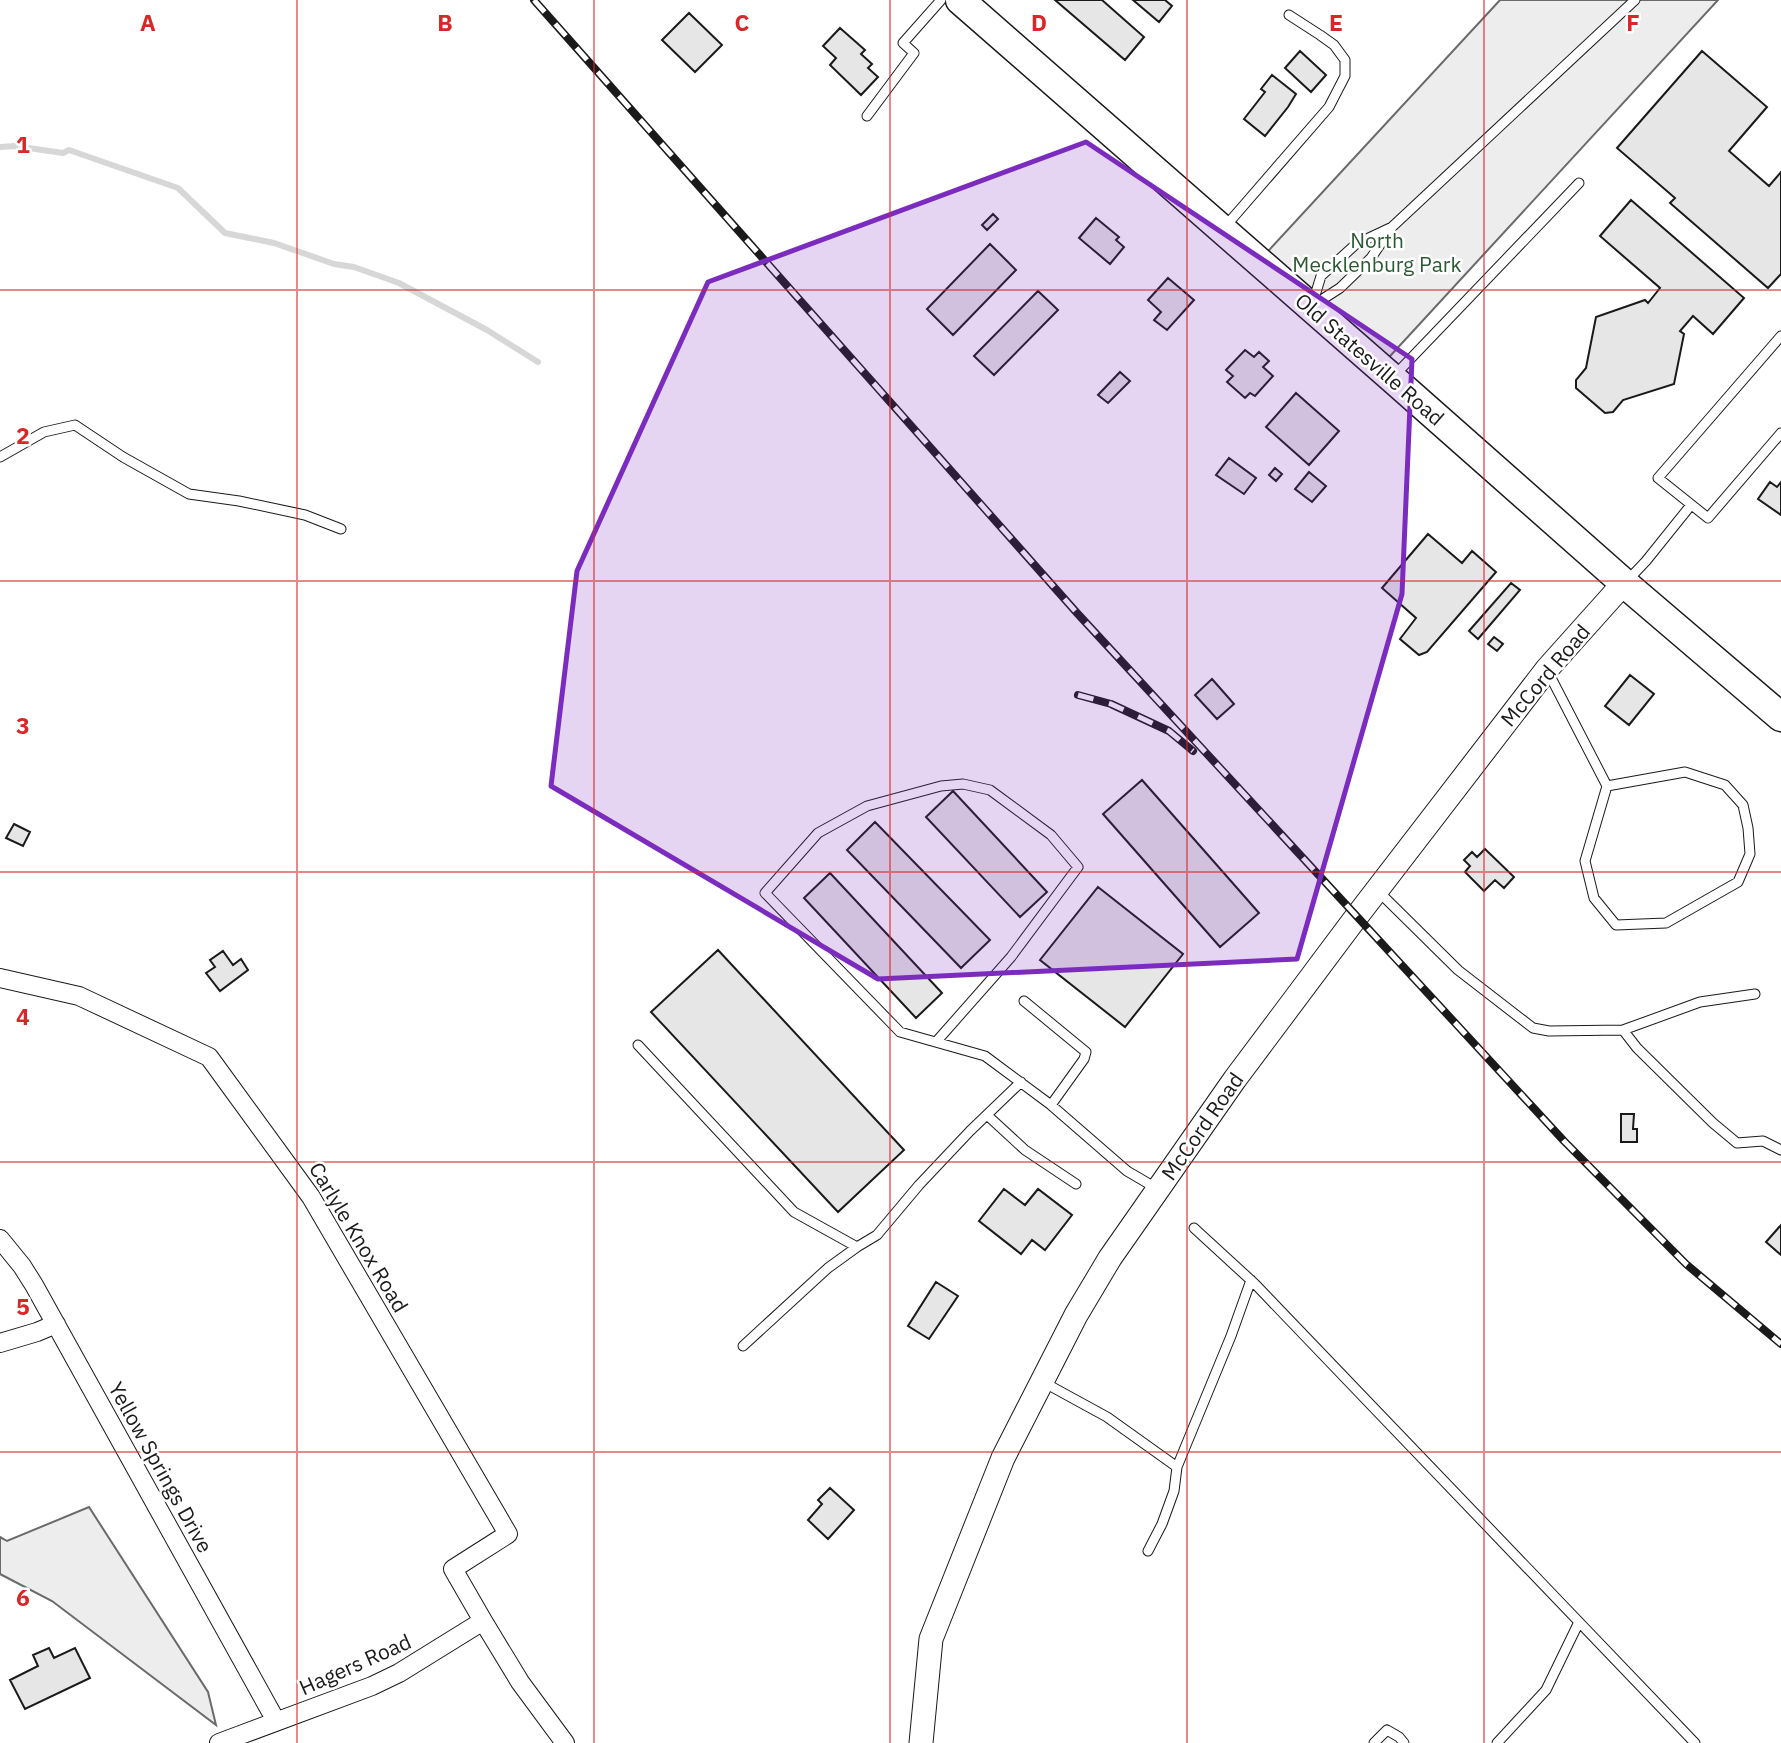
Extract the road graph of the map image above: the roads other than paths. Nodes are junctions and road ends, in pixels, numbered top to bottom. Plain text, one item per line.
1 (941, 0) edge
2 (960, 0) edge
3 (1635, 0) edge
4 (1289, 15) dead end
5 (867, 116) dead end
6 (1579, 183) dead end
7 (1392, 227) junction
8 (1223, 230) junction
9 (1311, 307) junction
10 (1781, 336) edge
11 (1392, 378) junction
12 (1781, 433) edge
13 (0, 457) edge
14 (1691, 505) junction
15 (341, 529) dead end
16 (1624, 583) junction
17 (1547, 668) junction
18 (1781, 717) edge
19 (1607, 786) junction
20 (1377, 890) junction
21 (0, 978) edge
22 (1755, 994) dead end
23 (1024, 1001) dead end
24 (1623, 1030) junction
25 (936, 1042) junction
26 (638, 1045) dead end
27 (1021, 1082) junction
28 (1051, 1105) junction
29 (987, 1115) junction
30 (1781, 1150) edge
31 (1076, 1184) dead end
32 (1158, 1189) junction
33 (1194, 1228) dead end
34 (0, 1239) edge
35 (857, 1247) junction
36 (1251, 1280) junction
37 (56, 1324) junction
38 (0, 1343) edge
39 (743, 1346) dead end
40 (1042, 1382) junction
41 (1177, 1467) junction
42 (1148, 1550) dead end
43 (483, 1621) junction
44 (1579, 1622) junction
45 (276, 1721) junction
46 (219, 1743) edge
47 (565, 1743) edge
48 (921, 1743) edge
49 (1374, 1743) edge
50 (1404, 1743) edge
51 (1497, 1743) edge
52 (1695, 1743) edge

1 - 5 lane
2 - 8 main road, Old Statesville Road
3 - 7 lane
4 - 8 lane
6 - 11 lane
7 - 9 lane
7 - 9 lane
8 - 9 main road, Old Statesville Road
9 - 11 main road, Old Statesville Road
10 - 14 lane
11 - 16 main road, Old Statesville Road
12 - 14 lane
13 - 15 lane
14 - 16 lane
16 - 17 street, McCord Road
16 - 18 main road, Old Statesville Road
17 - 19 lane
17 - 20 street, McCord Road
19 - 19 lane
20 - 24 lane
20 - 32 street, McCord Road
21 - 43 street, Carlyle Knox Road
22 - 24 lane
23 - 28 lane
24 - 30 lane
25 - 25 lane
25 - 27 lane
26 - 35 lane
27 - 28 lane
27 - 29 lane
28 - 32 lane
29 - 31 lane
29 - 35 lane
32 - 40 street, McCord Road
33 - 36 lane
34 - 37 street, Yellow Springs Drive
35 - 39 lane
36 - 41 lane
36 - 44 lane
37 - 38 street
37 - 45 street, Yellow Springs Drive
40 - 41 lane
40 - 48 street, McCord Road
41 - 42 lane
43 - 45 street, Hagers Road
43 - 47 street
44 - 51 lane
44 - 52 lane
45 - 46 street, Hagers Road
49 - 50 lane

